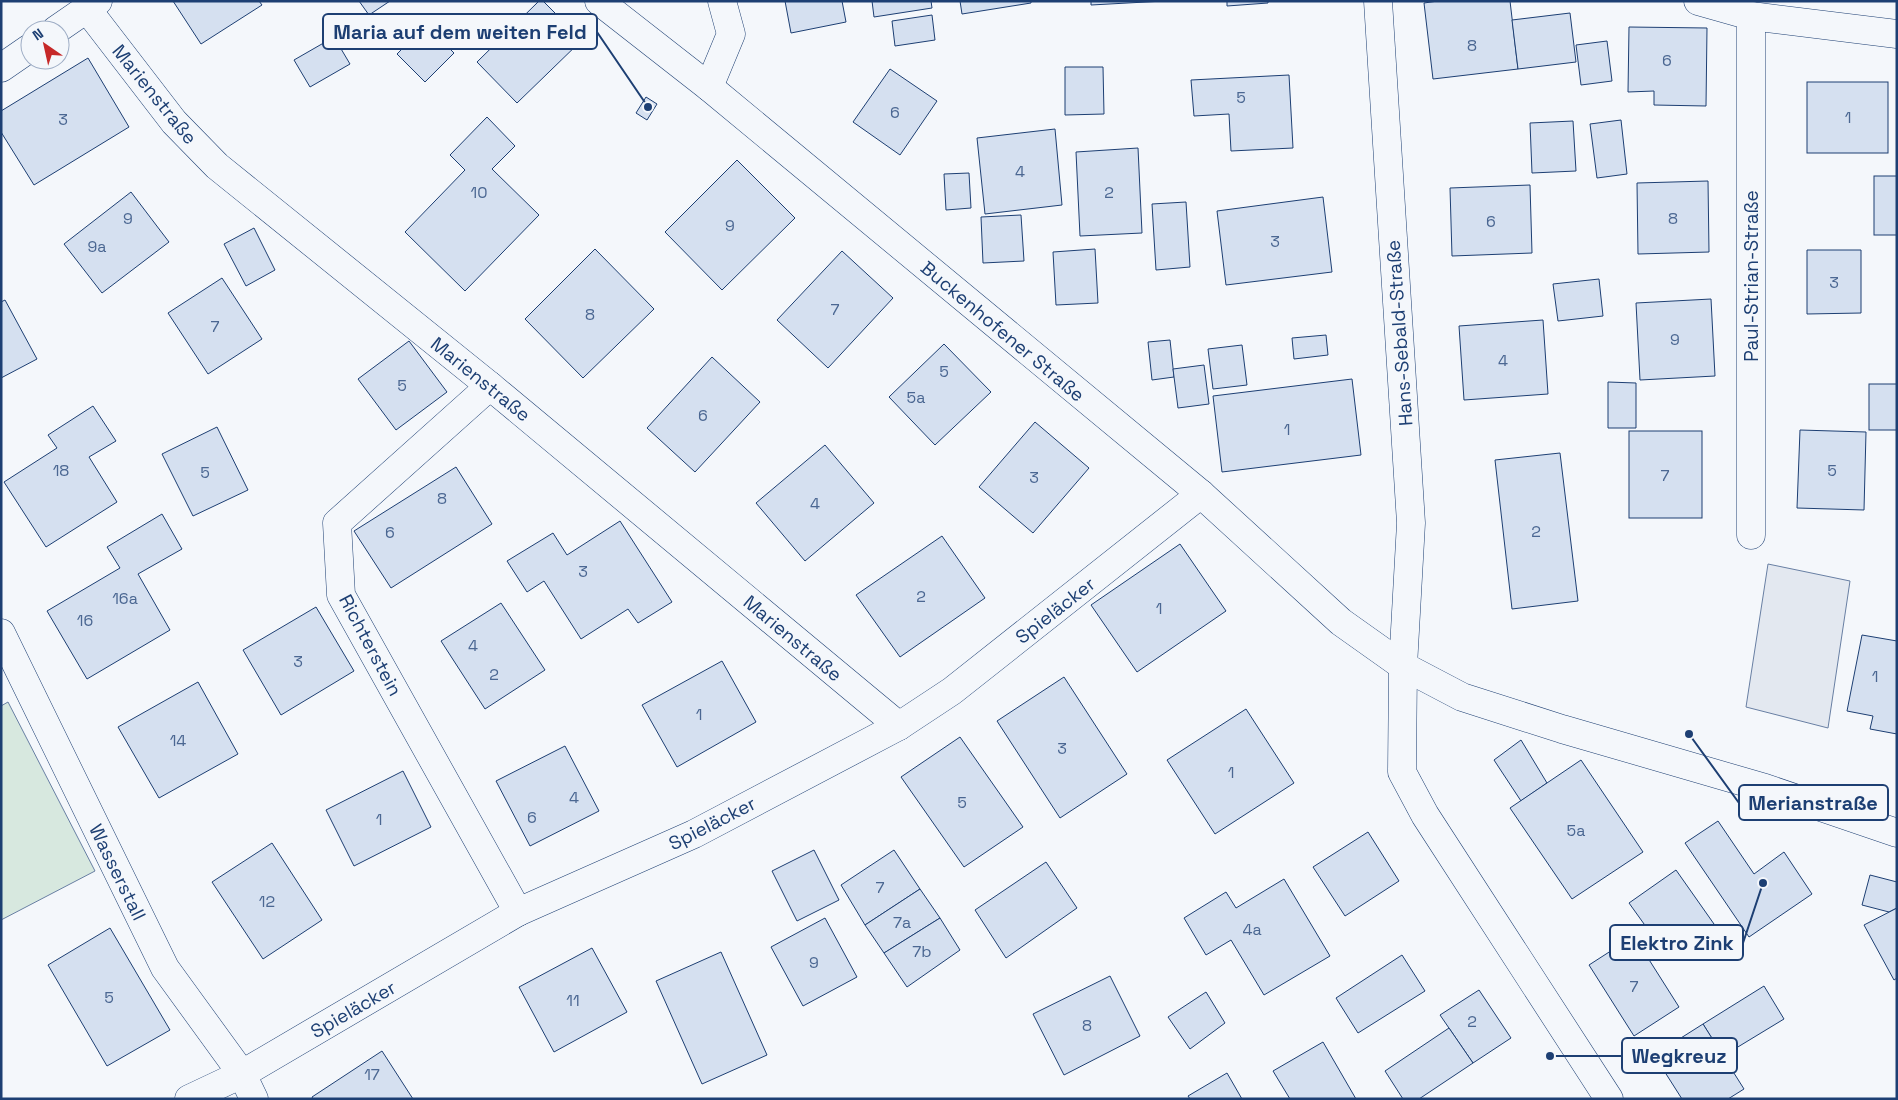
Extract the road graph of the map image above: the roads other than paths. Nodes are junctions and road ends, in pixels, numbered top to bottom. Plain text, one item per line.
1 (599, 1) edge
2 (722, 1) edge
3 (1378, 1) edge
4 (1698, 1) edge
5 (92, 5) edge
6 (1751, 16) junction
7 (70, 20) edge
8 (1897, 34) edge
9 (20, 55) edge
10 (1, 68) edge
11 (710, 87) junction
12 (490, 386) junction
13 (1201, 494) junction
14 (1751, 535) dead end
15 (1, 633) edge
16 (1403, 666) junction
17 (899, 726) junction
18 (1897, 833) edge
19 (518, 912) junction
20 (242, 1074) junction
21 (1604, 1098) edge
22 (189, 1099) edge
23 (254, 1099) edge

1 - 11 street, Buckenhofener Straße
2 - 11 street
3 - 16 street, Hans-Sebald-Straße
4 - 6 street
5 - 7 street
5 - 12 street, Marienstraße
6 - 8 street
6 - 14 street, Paul-Strian-Straße
9 - 10 street
11 - 13 street, Buckenhofener Straße
12 - 17 street, Marienstraße
12 - 19 street, Richterstein
13 - 16 street, Buckenhofener Straße
13 - 17 street, Spieläcker
15 - 20 street, Wasserstall
16 - 18 street, Buckenhofener Straße
16 - 21 street, Hans-Sebald-Straße
17 - 19 street, Spieläcker
19 - 20 street, Spieläcker
20 - 22 street, Spieläcker
20 - 23 street, Wasserstall

